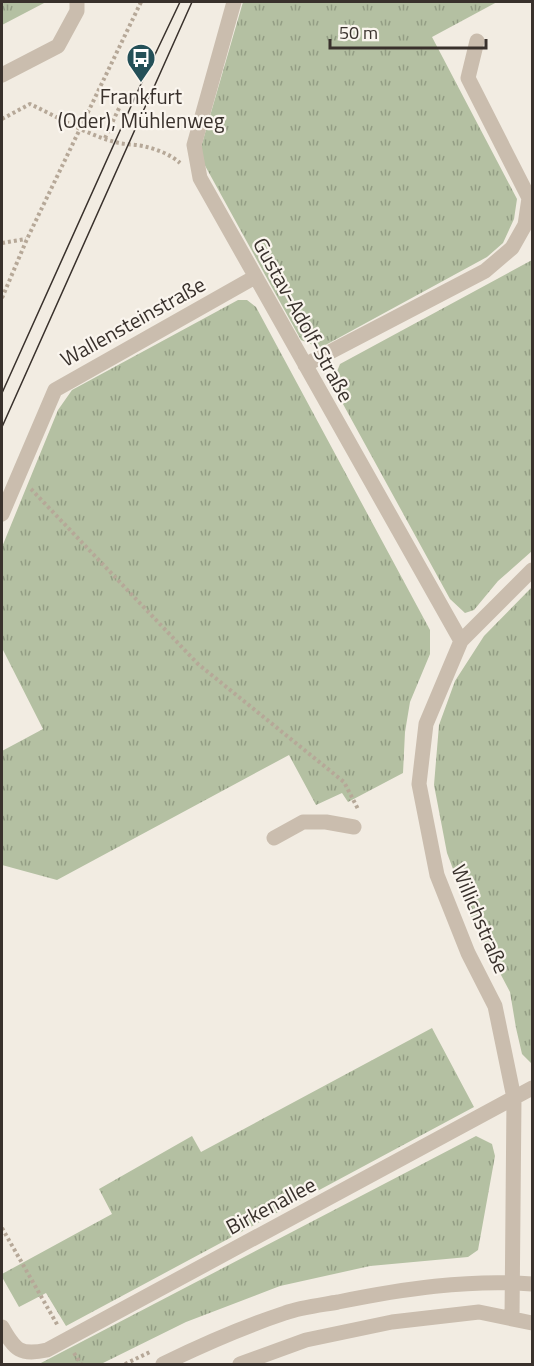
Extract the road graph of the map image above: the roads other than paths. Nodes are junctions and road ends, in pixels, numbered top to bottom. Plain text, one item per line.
1 (77, 2) edge
2 (234, 2) edge
3 (477, 41) dead end
4 (2, 75) edge
5 (255, 277) junction
6 (305, 365) junction
7 (2, 514) edge
8 (532, 570) edge
9 (461, 641) junction
10 (357, 820) road end
11 (274, 837) dead end
12 (532, 1088) edge
13 (514, 1098) junction
14 (512, 1283) junction
15 (532, 1284) edge
16 (512, 1319) junction
17 (532, 1323) edge
18 (2, 1327) edge
19 (163, 1365) edge
20 (240, 1365) edge

1 - 4 street
2 - 5 street, Gustav-Adolf-Straße
3 - 6 street
5 - 6 street, Gustav-Adolf-Straße
5 - 7 street, Wallensteinstraße
6 - 9 street, Gustav-Adolf-Straße
8 - 9 street, Willichstraße
9 - 13 street, Willichstraße
10 - 11 street
12 - 13 street, Birkenallee
13 - 14 street, Willichstraße
13 - 18 street, Birkenallee
14 - 15 street
14 - 16 street, Willichstraße
14 - 19 street
16 - 17 street
16 - 20 street

